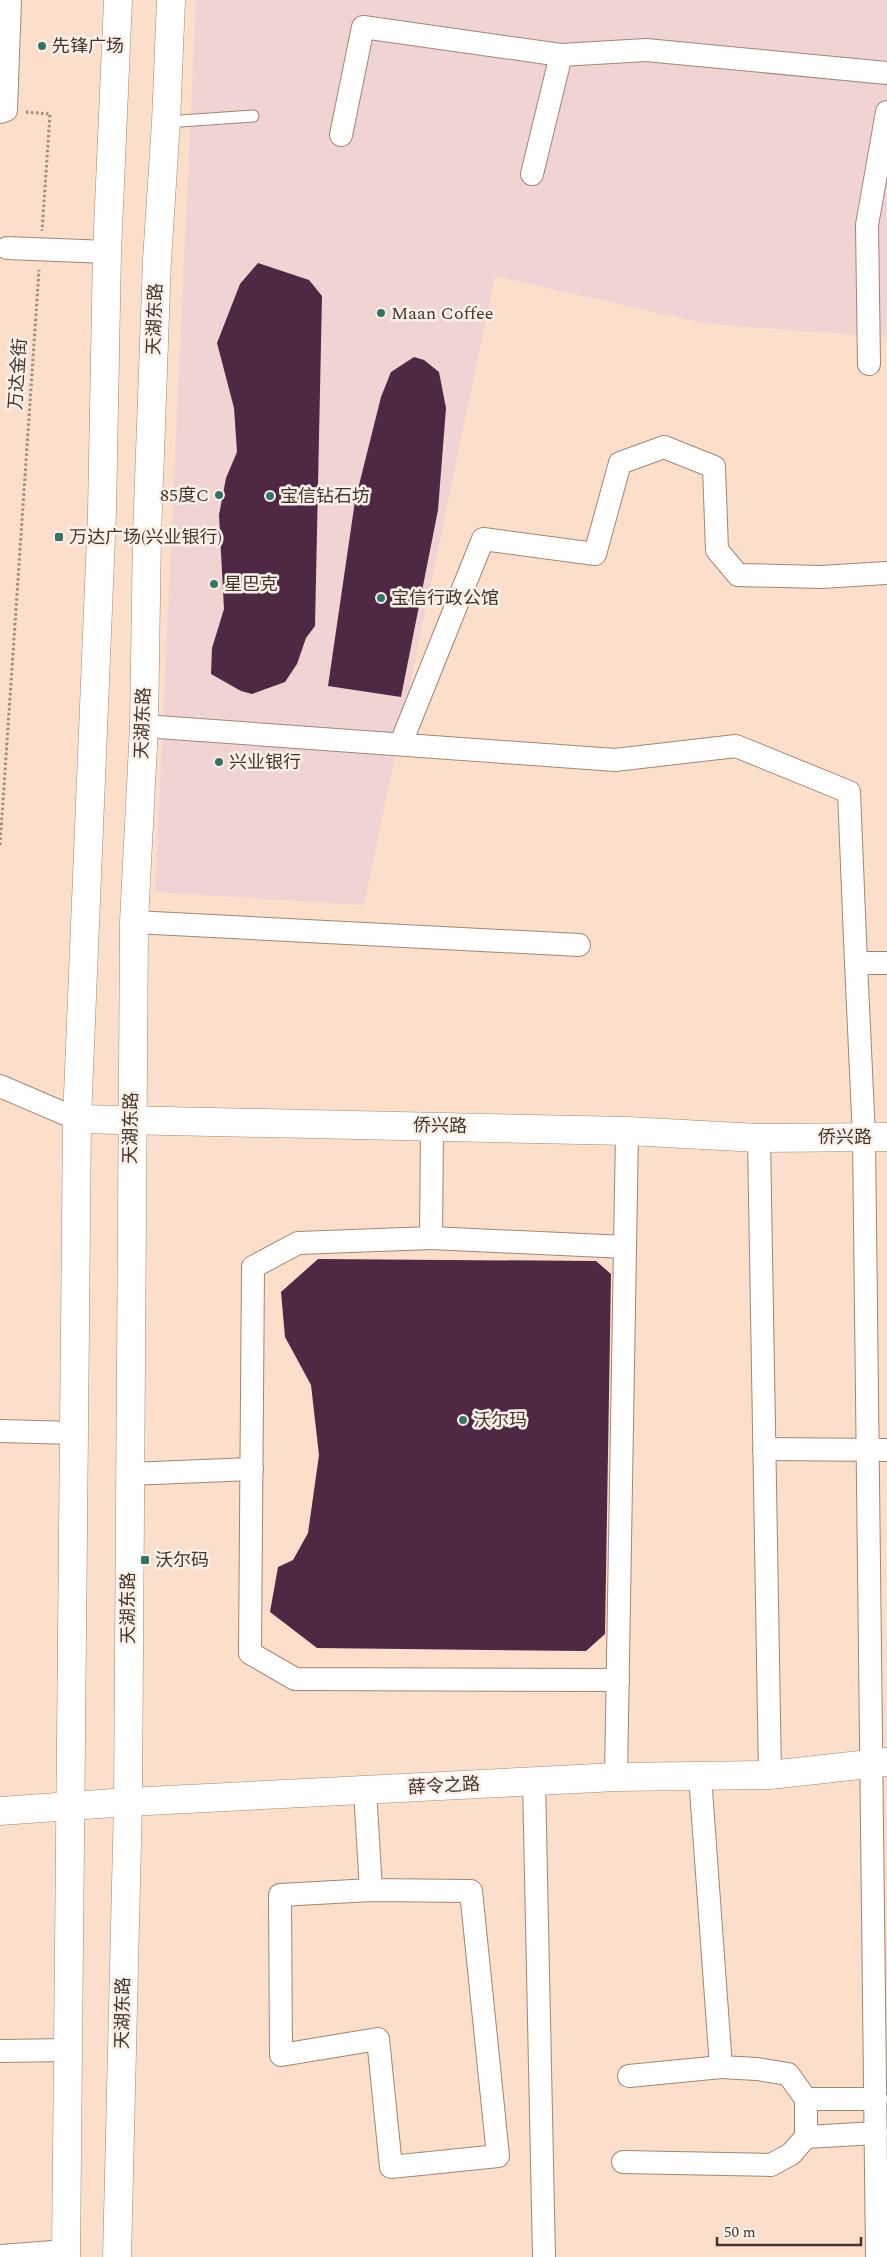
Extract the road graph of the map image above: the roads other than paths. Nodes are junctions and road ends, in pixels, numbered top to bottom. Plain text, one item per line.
1 (10, 0) edge
2 (118, 0) edge
3 (171, 0) edge
4 (561, 55) junction
5 (887, 73) edge
6 (0, 112) edge
7 (887, 112) edge
8 (253, 116) dead end
9 (166, 122) junction
10 (341, 135) dead end
11 (532, 174) dead end
12 (7, 248) dead end
13 (107, 252) junction
14 (869, 364) dead end
15 (887, 573) edge
16 (144, 726) junction
17 (401, 743) junction
18 (134, 922) junction
19 (579, 945) dead end
20 (856, 963) junction
21 (887, 963) edge
22 (0, 1086) edge
23 (77, 1119) junction
24 (131, 1120) junction
25 (432, 1126) junction
26 (627, 1131) junction
27 (876, 1137) edge
28 (759, 1138) junction
29 (431, 1238) junction
30 (625, 1247) junction
31 (0, 1431) edge
32 (74, 1433) junction
33 (764, 1449) junction
34 (878, 1451) edge
35 (252, 1469) junction
36 (129, 1474) junction
37 (879, 1676) edge
38 (618, 1680) junction
39 (880, 1763) edge
40 (770, 1775) junction
41 (616, 1776) junction
42 (700, 1776) junction
43 (534, 1781) junction
44 (365, 1790) junction
45 (128, 1802) junction
46 (70, 1807) junction
47 (0, 1811) edge
48 (371, 1890) junction
49 (68, 2050) junction
50 (0, 2051) edge
51 (720, 2067) junction
52 (629, 2076) dead end
53 (806, 2099) junction
54 (876, 2099) junction
55 (876, 2133) junction
56 (806, 2136) junction
57 (623, 2162) dead end
58 (66, 2254) edge
59 (0, 2256) edge
60 (117, 2257) edge
61 (544, 2257) edge
62 (877, 2257) edge

1 - 6 street
2 - 13 main road
3 - 9 main road, 天湖东路
4 - 5 street
4 - 10 street
4 - 11 street
7 - 14 street
8 - 9 lane
9 - 16 main road, 天湖东路
12 - 13 street
13 - 23 main road
15 - 17 street
16 - 17 street
16 - 18 main road, 天湖东路
17 - 20 street
18 - 19 street
18 - 24 main road, 天湖东路
20 - 21 street
20 - 27 street
22 - 23 street, 侨兴路
23 - 24 main road, 侨兴路
23 - 32 main road
24 - 25 main road, 侨兴路
24 - 36 main road, 天湖东路
25 - 26 main road, 侨兴路
25 - 29 street
26 - 28 main road, 侨兴路
26 - 30 street
27 - 28 main road, 侨兴路
27 - 34 street
28 - 33 street
29 - 30 street
29 - 35 street
30 - 38 street
31 - 32 street
32 - 46 main road
33 - 34 street
33 - 40 street
34 - 37 street
35 - 36 street
35 - 38 street
36 - 45 main road, 天湖东路
37 - 39 street
38 - 41 street
39 - 40 main road, 薛令之路
39 - 54 street
40 - 42 main road, 薛令之路
41 - 42 main road, 薛令之路
41 - 43 main road, 薛令之路
42 - 51 street
43 - 44 main road, 薛令之路
43 - 61 street
44 - 45 main road, 薛令之路
44 - 48 street
45 - 46 main road, 薛令之路
45 - 60 main road, 天湖东路
46 - 47 main road, 薛令之路
46 - 49 main road
48 - 48 street
49 - 50 street
49 - 58 main road
51 - 52 street
51 - 53 street
53 - 54 street
53 - 56 street
54 - 55 street
55 - 56 street
55 - 62 street
56 - 57 street
58 - 59 street

